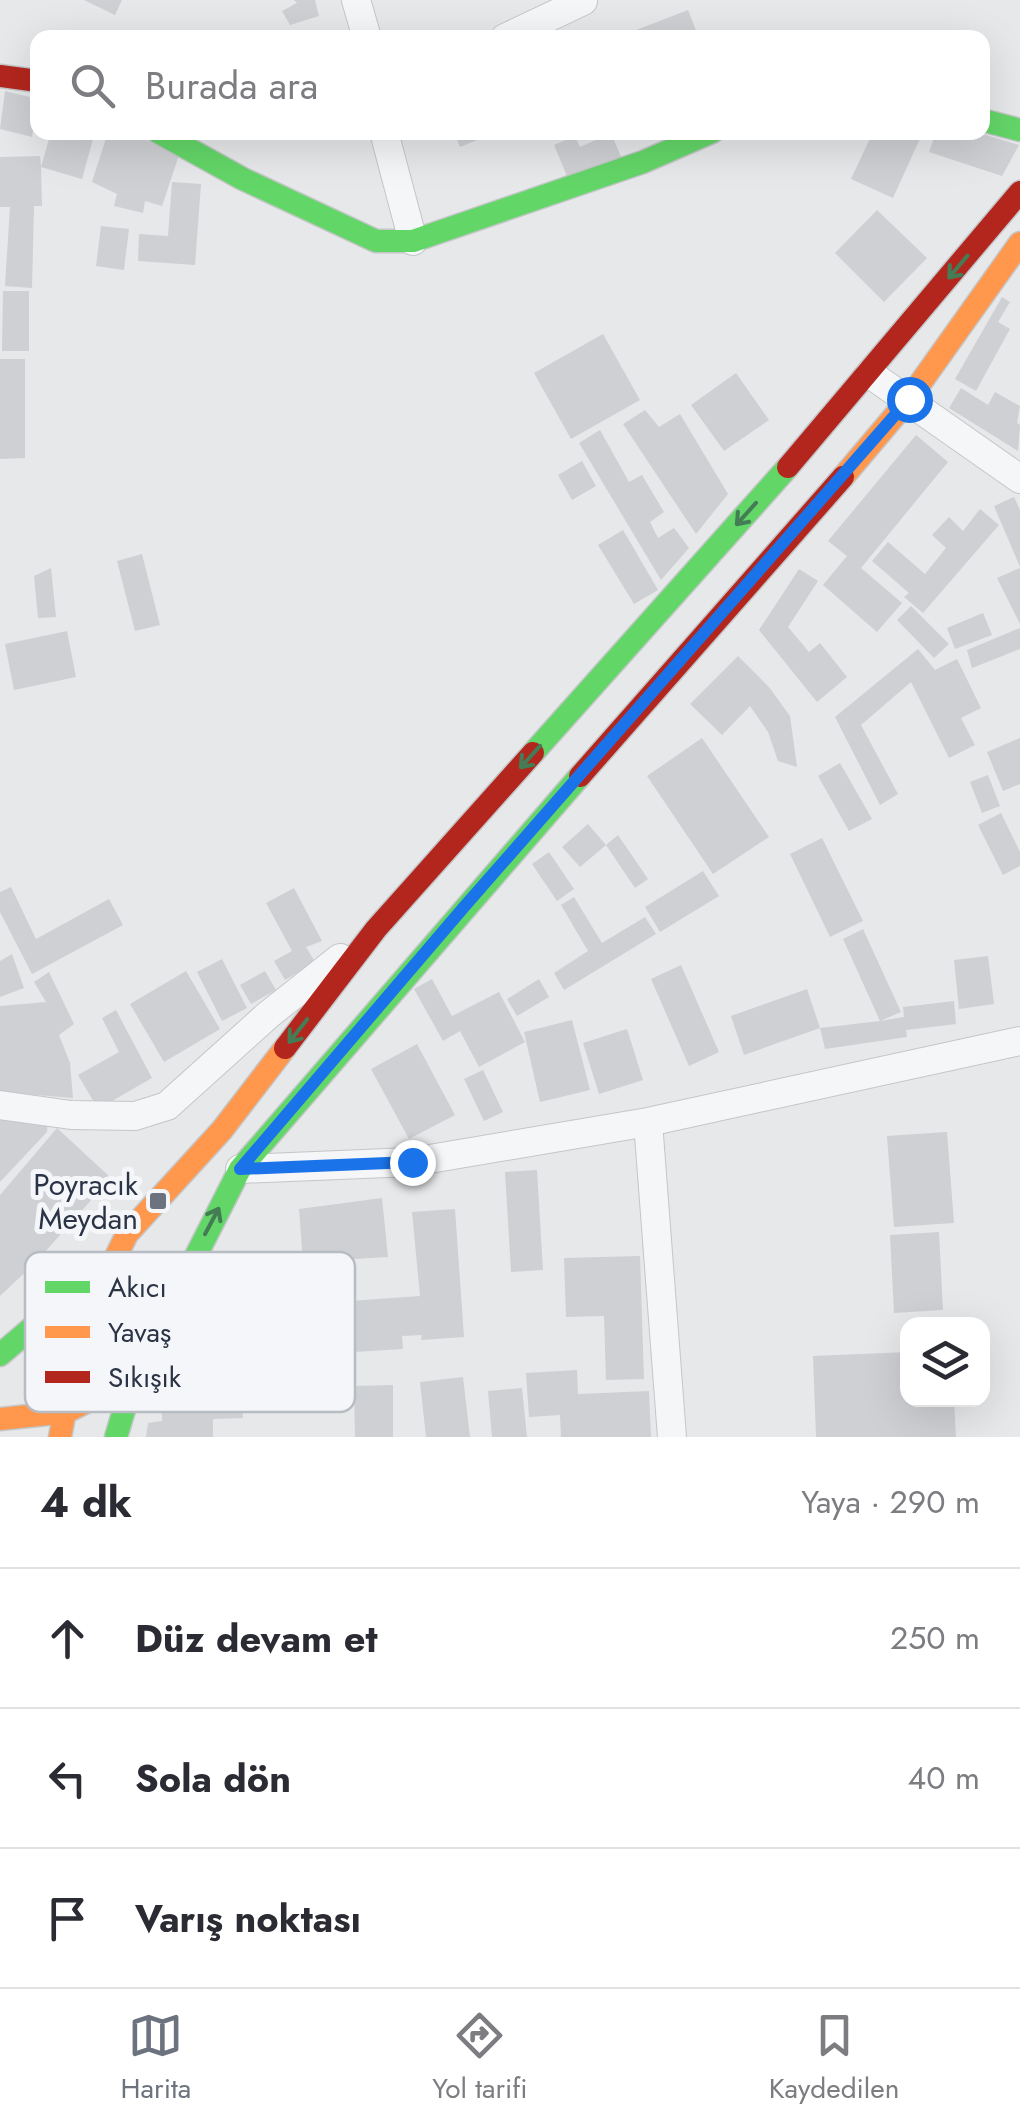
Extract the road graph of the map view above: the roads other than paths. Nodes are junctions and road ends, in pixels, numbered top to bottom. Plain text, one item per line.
1 (356, 0) edge
2 (583, 1) edge
3 (365, 30) edge
4 (521, 30) edge
5 (0, 76) edge
6 (30, 80) edge
7 (990, 122) edge
8 (1020, 130) edge
9 (172, 140) edge
10 (386, 140) edge
11 (694, 140) edge
12 (1020, 192) edge
13 (414, 241) junction
14 (1020, 244) edge
15 (870, 374) junction
16 (909, 399) junction
17 (1020, 479) edge
18 (376, 929) junction
19 (1020, 1040) edge
20 (0, 1106) edge
21 (648, 1122) junction
22 (240, 1169) junction
23 (128, 1234) junction
24 (111, 1252) edge
25 (119, 1252) edge
26 (197, 1252) edge
27 (25, 1334) edge
28 (0, 1355) edge
29 (66, 1412) joint
30 (124, 1412) edge
31 (0, 1420) edge
32 (60, 1437) edge
33 (116, 1437) edge
34 (672, 1437) edge

1 - 3 street
2 - 4 street
5 - 6 main road
7 - 8 main road
9 - 13 main road
10 - 13 street
11 - 13 main road
12 -> 15 main road
14 - 16 main road
15 - 16 street
15 -> 18 main road
16 - 17 street
16 - 22 main road
18 - 20 street
18 -> 23 main road
19 - 21 street
21 - 22 street
21 - 34 street
26 -> 22 main road
23 - 24 main road
23 - 25 main road
27 - 28 main road
29 - 31 main road
29 - 32 main road
30 - 33 main road

